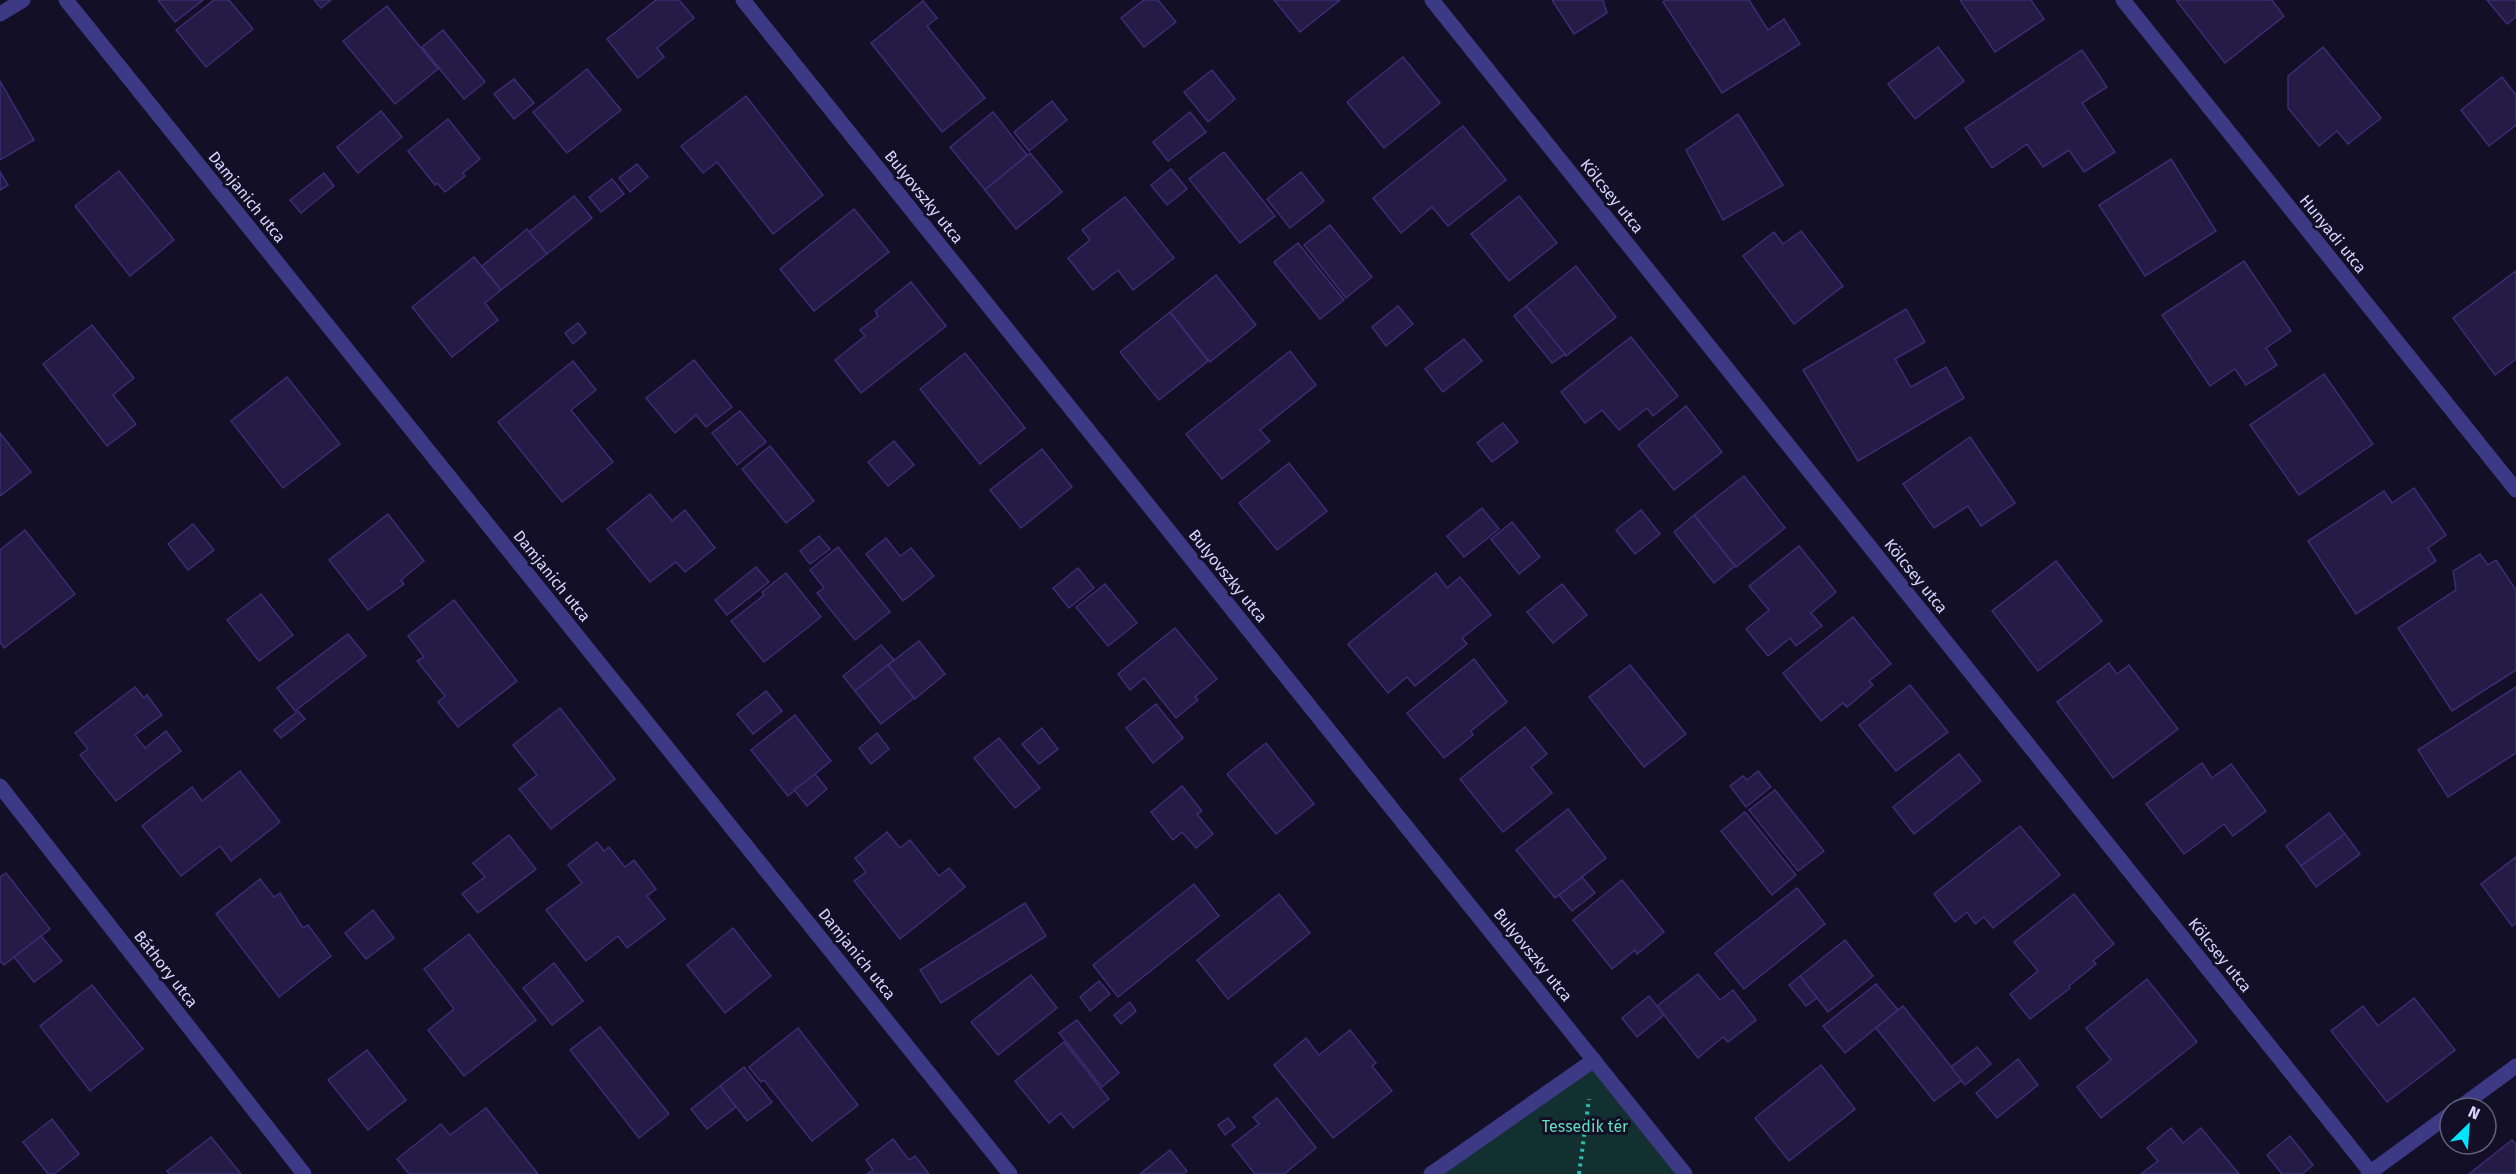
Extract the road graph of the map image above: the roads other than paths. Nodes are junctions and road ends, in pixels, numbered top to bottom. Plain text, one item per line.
1 (23, 0) edge
2 (66, 0) edge
3 (744, 0) edge
4 (1432, 0) edge
5 (2123, 0) edge
6 (0, 14) edge
7 (2516, 490) edge
8 (0, 786) edge
9 (1594, 1060) junction
10 (2516, 1066) edge
11 (2475, 1096) edge
12 (2438, 1123) edge
13 (304, 1174) edge
14 (1010, 1174) edge
15 (1431, 1174) edge
16 (1685, 1174) edge
17 (2370, 1174) edge

1 - 6 street
2 - 14 street, Damjanich utca
3 - 9 street, Bulyovszky utca
4 - 17 street, Kölcsey utca
5 - 7 street, Hunyadi utca
8 - 13 street, Báthory utca
9 - 15 street
9 - 16 street, Bulyovszky utca
10 - 11 street
12 - 17 street

